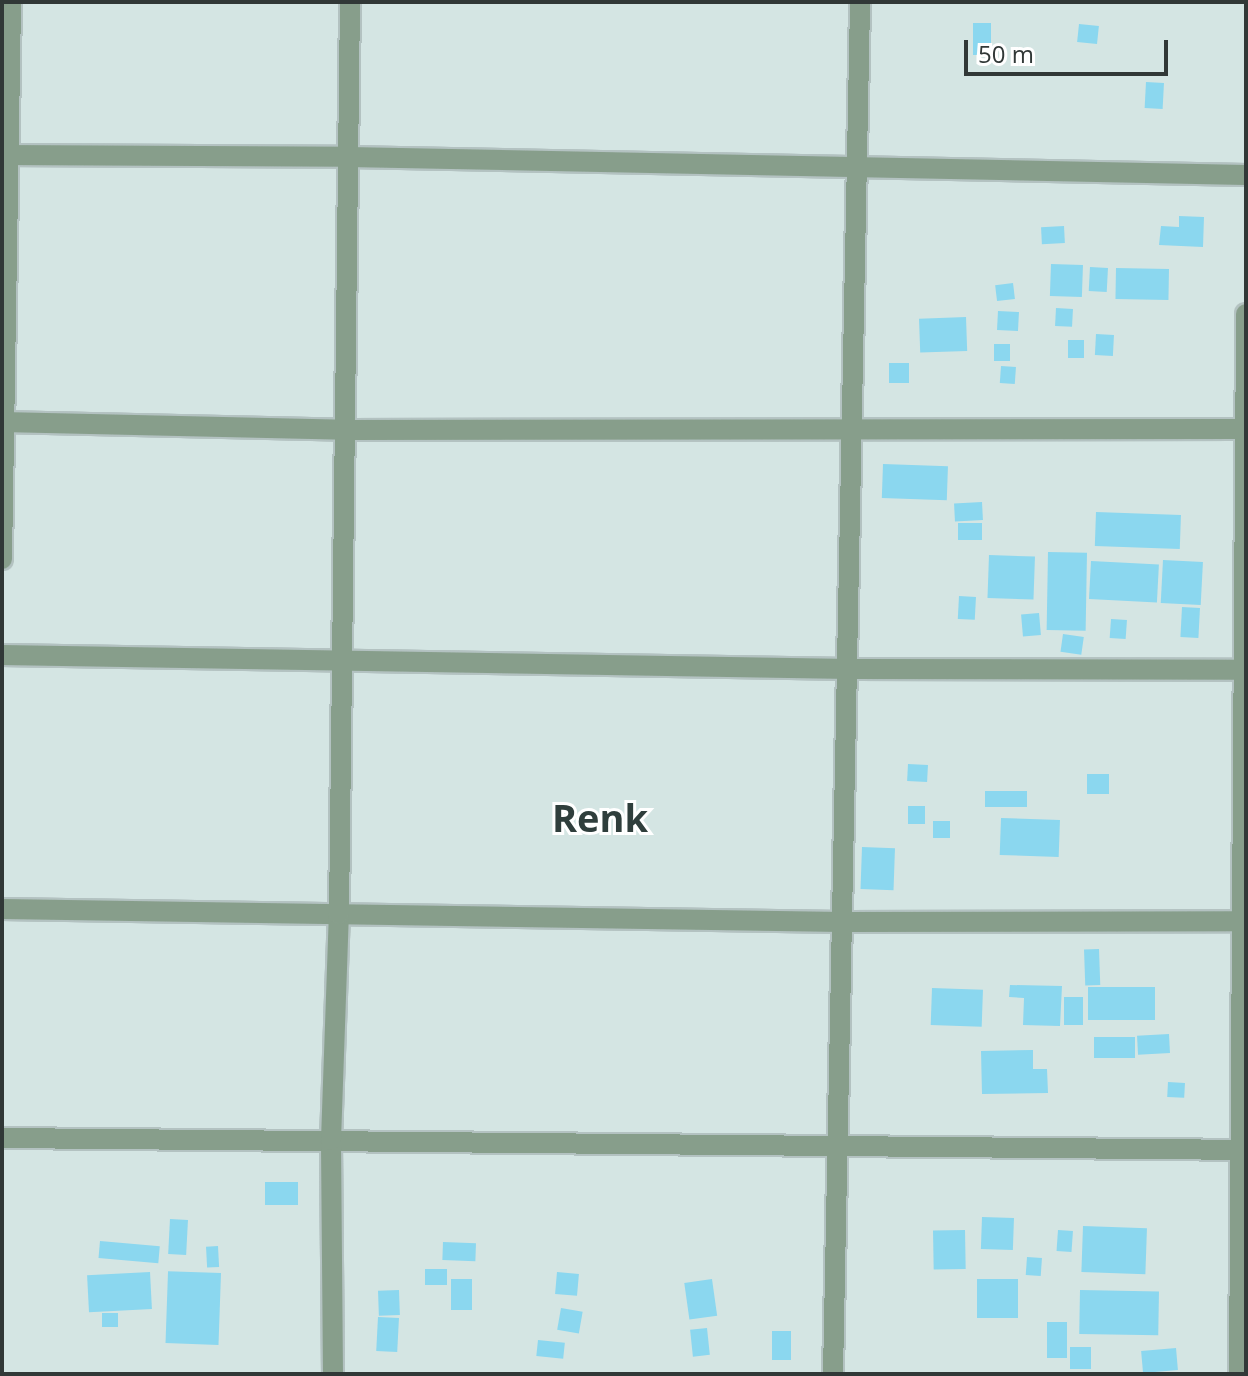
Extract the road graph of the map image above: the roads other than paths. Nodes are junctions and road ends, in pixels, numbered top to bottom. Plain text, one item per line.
1 (11, 2) edge
2 (350, 2) edge
3 (860, 2) edge
4 (6, 155) edge
5 (348, 157) junction
6 (856, 169) junction
7 (1246, 175) edge
8 (1246, 314) edge
9 (4, 422) edge
10 (854, 429) junction
11 (1246, 429) edge
12 (345, 430) junction
13 (2, 559) edge
14 (2, 655) edge
15 (342, 662) junction
16 (850, 669) junction
17 (1245, 670) edge
18 (2, 909) edge
19 (339, 914) junction
20 (1243, 921) edge
21 (842, 922) junction
22 (2, 1138) edge
23 (331, 1140) junction
24 (835, 1146) junction
25 (1244, 1150) edge
26 (333, 1374) edge
27 (833, 1374) edge
28 (1239, 1374) edge

1 - 4 street
2 - 5 street
3 - 6 street
4 - 5 street
4 - 9 street
5 - 6 street
5 - 12 street
6 - 7 street
6 - 10 street
8 - 11 street
9 - 12 street
9 - 13 street
10 - 11 street
10 - 12 street
10 - 16 street
11 - 17 street
12 - 15 street
14 - 15 street
15 - 16 street
15 - 19 street
16 - 17 street
16 - 21 street
17 - 20 street
18 - 19 street
19 - 21 street
19 - 23 street
20 - 21 street
20 - 25 street
21 - 24 street
22 - 23 street
23 - 24 street
23 - 26 street
24 - 25 street
24 - 27 street
25 - 28 street

